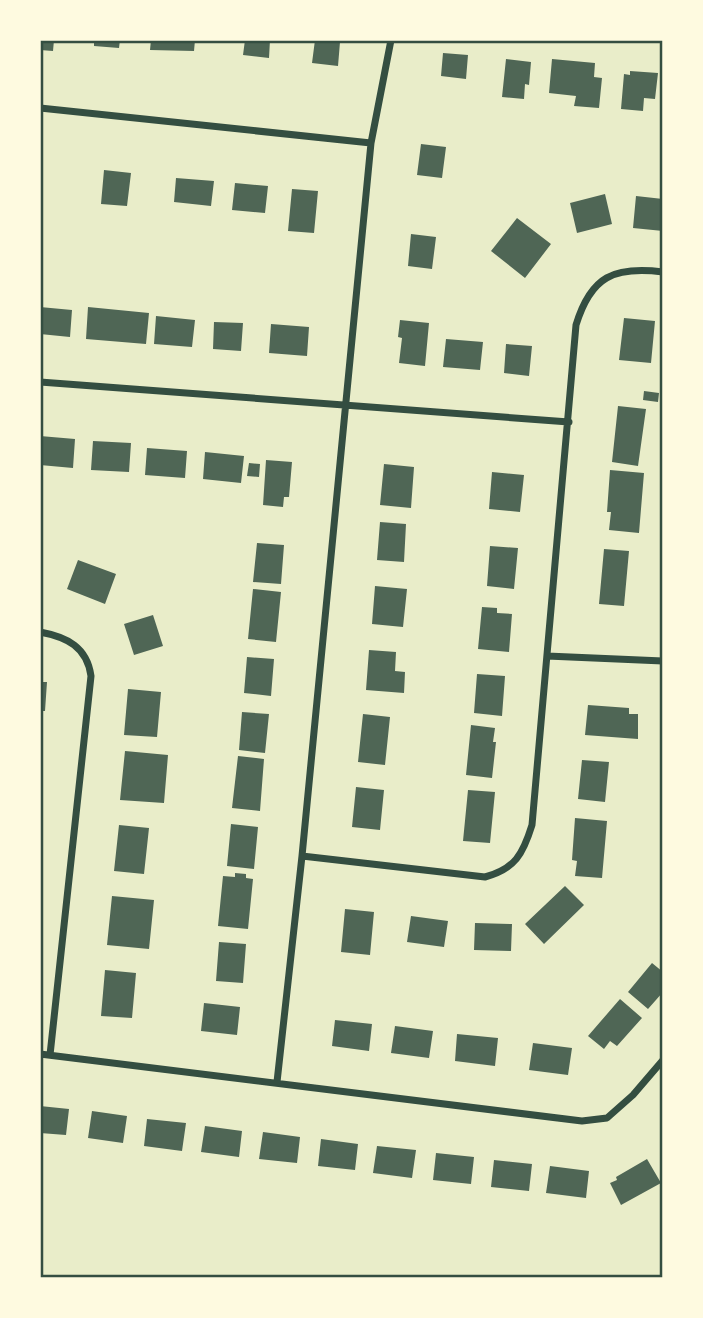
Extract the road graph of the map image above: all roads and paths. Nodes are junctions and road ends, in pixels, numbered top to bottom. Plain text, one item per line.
1 (391, 40) edge
2 (40, 108) edge
3 (371, 143) junction
4 (663, 272) edge
5 (40, 382) edge
6 (344, 406) junction
7 (569, 422) junction
8 (40, 632) edge
9 (547, 656) junction
10 (663, 661) edge
11 (302, 856) junction
12 (40, 1054) edge
13 (50, 1055) junction
14 (663, 1060) edge
15 (276, 1082) junction

1 - 3 street
2 - 3 street
3 - 6 street
4 - 7 street
5 - 6 street
6 - 7 street
6 - 11 street
7 - 9 street
8 - 13 street
9 - 10 street
9 - 11 street
11 - 15 street
12 - 13 street
13 - 15 street
14 - 15 street

